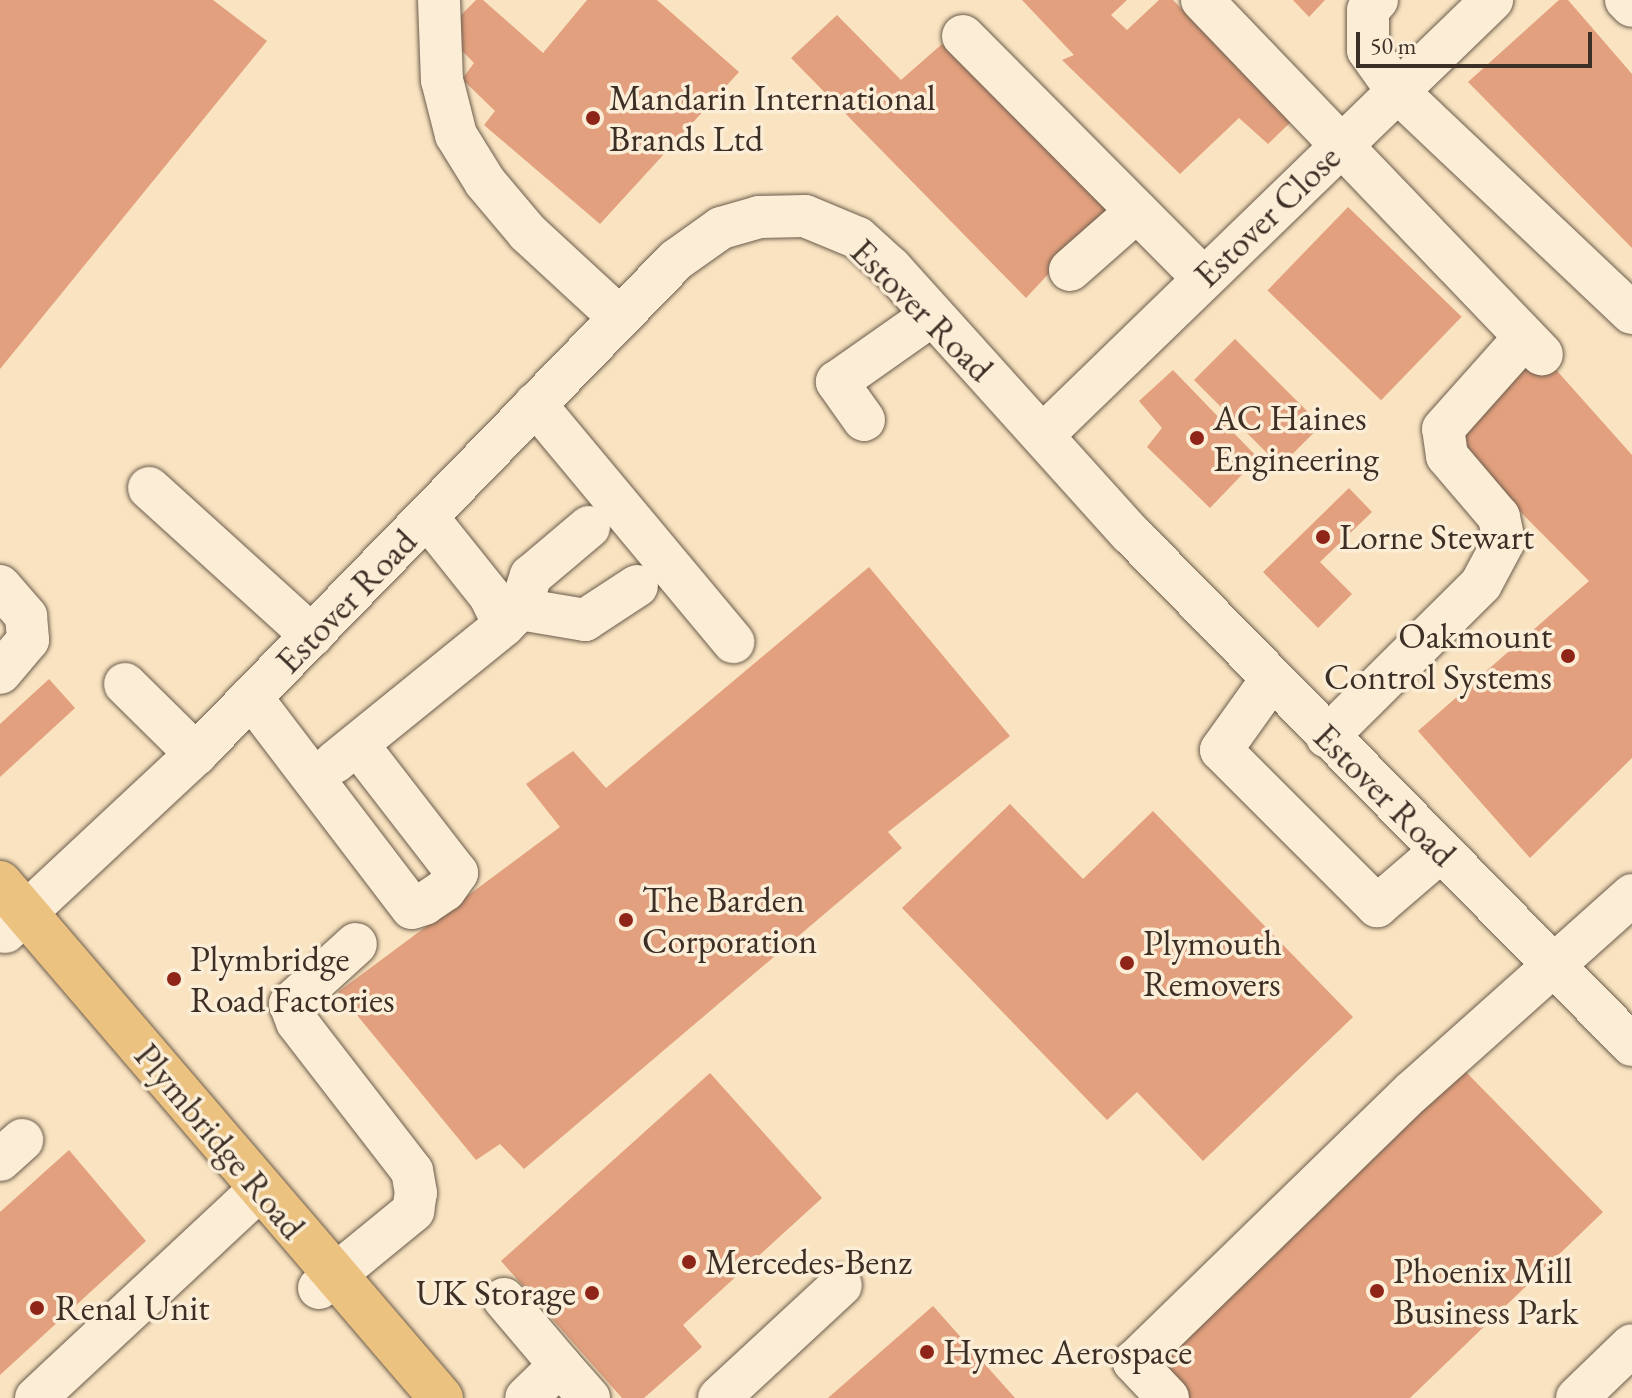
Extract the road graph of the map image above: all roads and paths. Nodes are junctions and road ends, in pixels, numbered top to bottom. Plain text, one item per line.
1 (439, 0) edge
2 (1202, 0) edge
3 (1377, 0) edge
4 (1492, 0) edge
5 (1626, 0) edge
6 (1632, 6) edge
7 (963, 36) dead end
8 (1397, 91) junction
9 (1342, 144) junction
10 (1137, 211) junction
11 (1070, 270) dead end
12 (1204, 279) junction
13 (1632, 313) edge
14 (931, 316) junction
15 (620, 318) junction
16 (535, 404) junction
17 (864, 420) dead end
18 (1044, 434) junction
19 (149, 488) dead end
20 (427, 517) junction
21 (589, 527) dead end
22 (0, 586) edge
23 (637, 586) dead end
24 (512, 617) junction
25 (312, 636) junction
26 (733, 642) dead end
27 (0, 673) edge
28 (1271, 680) junction
29 (125, 684) dead end
30 (251, 697) junction
31 (1327, 737) junction
32 (358, 745) junction
33 (196, 754) junction
34 (315, 778) junction
35 (1441, 851) junction
36 (1632, 895) edge
37 (8, 914) edge
38 (356, 944) dead end
39 (1556, 968) junction
40 (1632, 1045) edge
41 (252, 1196) junction
42 (327, 1282) junction
43 (841, 1285) dead end
44 (504, 1299) dead end
45 (1632, 1345) edge
46 (560, 1365) junction
47 (36, 1398) edge
48 (416, 1398) edge
49 (441, 1398) edge
50 (526, 1398) edge
51 (589, 1398) edge
52 (719, 1398) edge
53 (1168, 1398) edge
54 (1577, 1398) edge

1 - 15 street
2 - 9 street
3 - 8 street
4 - 8 street, Estover Close
5 - 6 street
7 - 10 street
8 - 9 street, Estover Close
8 - 13 street
9 - 12 street, Estover Close
9 - 31 street
10 - 11 street
10 - 12 street
12 - 18 street, Estover Close
14 - 15 street, Estover Road
14 - 17 street
14 - 18 street, Estover Road
15 - 16 street, Estover Road
16 - 20 street, Estover Road
16 - 26 street
18 - 28 street, Estover Road
19 - 25 street
20 - 24 street
20 - 25 street, Estover Road
21 - 24 street
22 - 27 street
23 - 24 street
24 - 32 street
25 - 30 street, Estover Road
28 - 31 street, Estover Road
28 - 35 street
29 - 33 street
30 - 33 street, Estover Road
30 - 34 street
31 - 35 street, Estover Road
32 - 34 street
32 - 34 street
33 - 37 street, Estover Road
35 - 39 street, Estover Road
36 - 39 street
37 - 41 main road, Plymbridge Road
38 - 42 street
39 - 40 street, Estover Road
39 - 53 street
41 - 42 main road, Plymbridge Road
41 - 47 street
42 - 48 main road, Plymbridge Road
42 - 49 main road, Plymbridge Road
43 - 52 street
44 - 46 street
45 - 54 street
46 - 50 street
46 - 51 street

